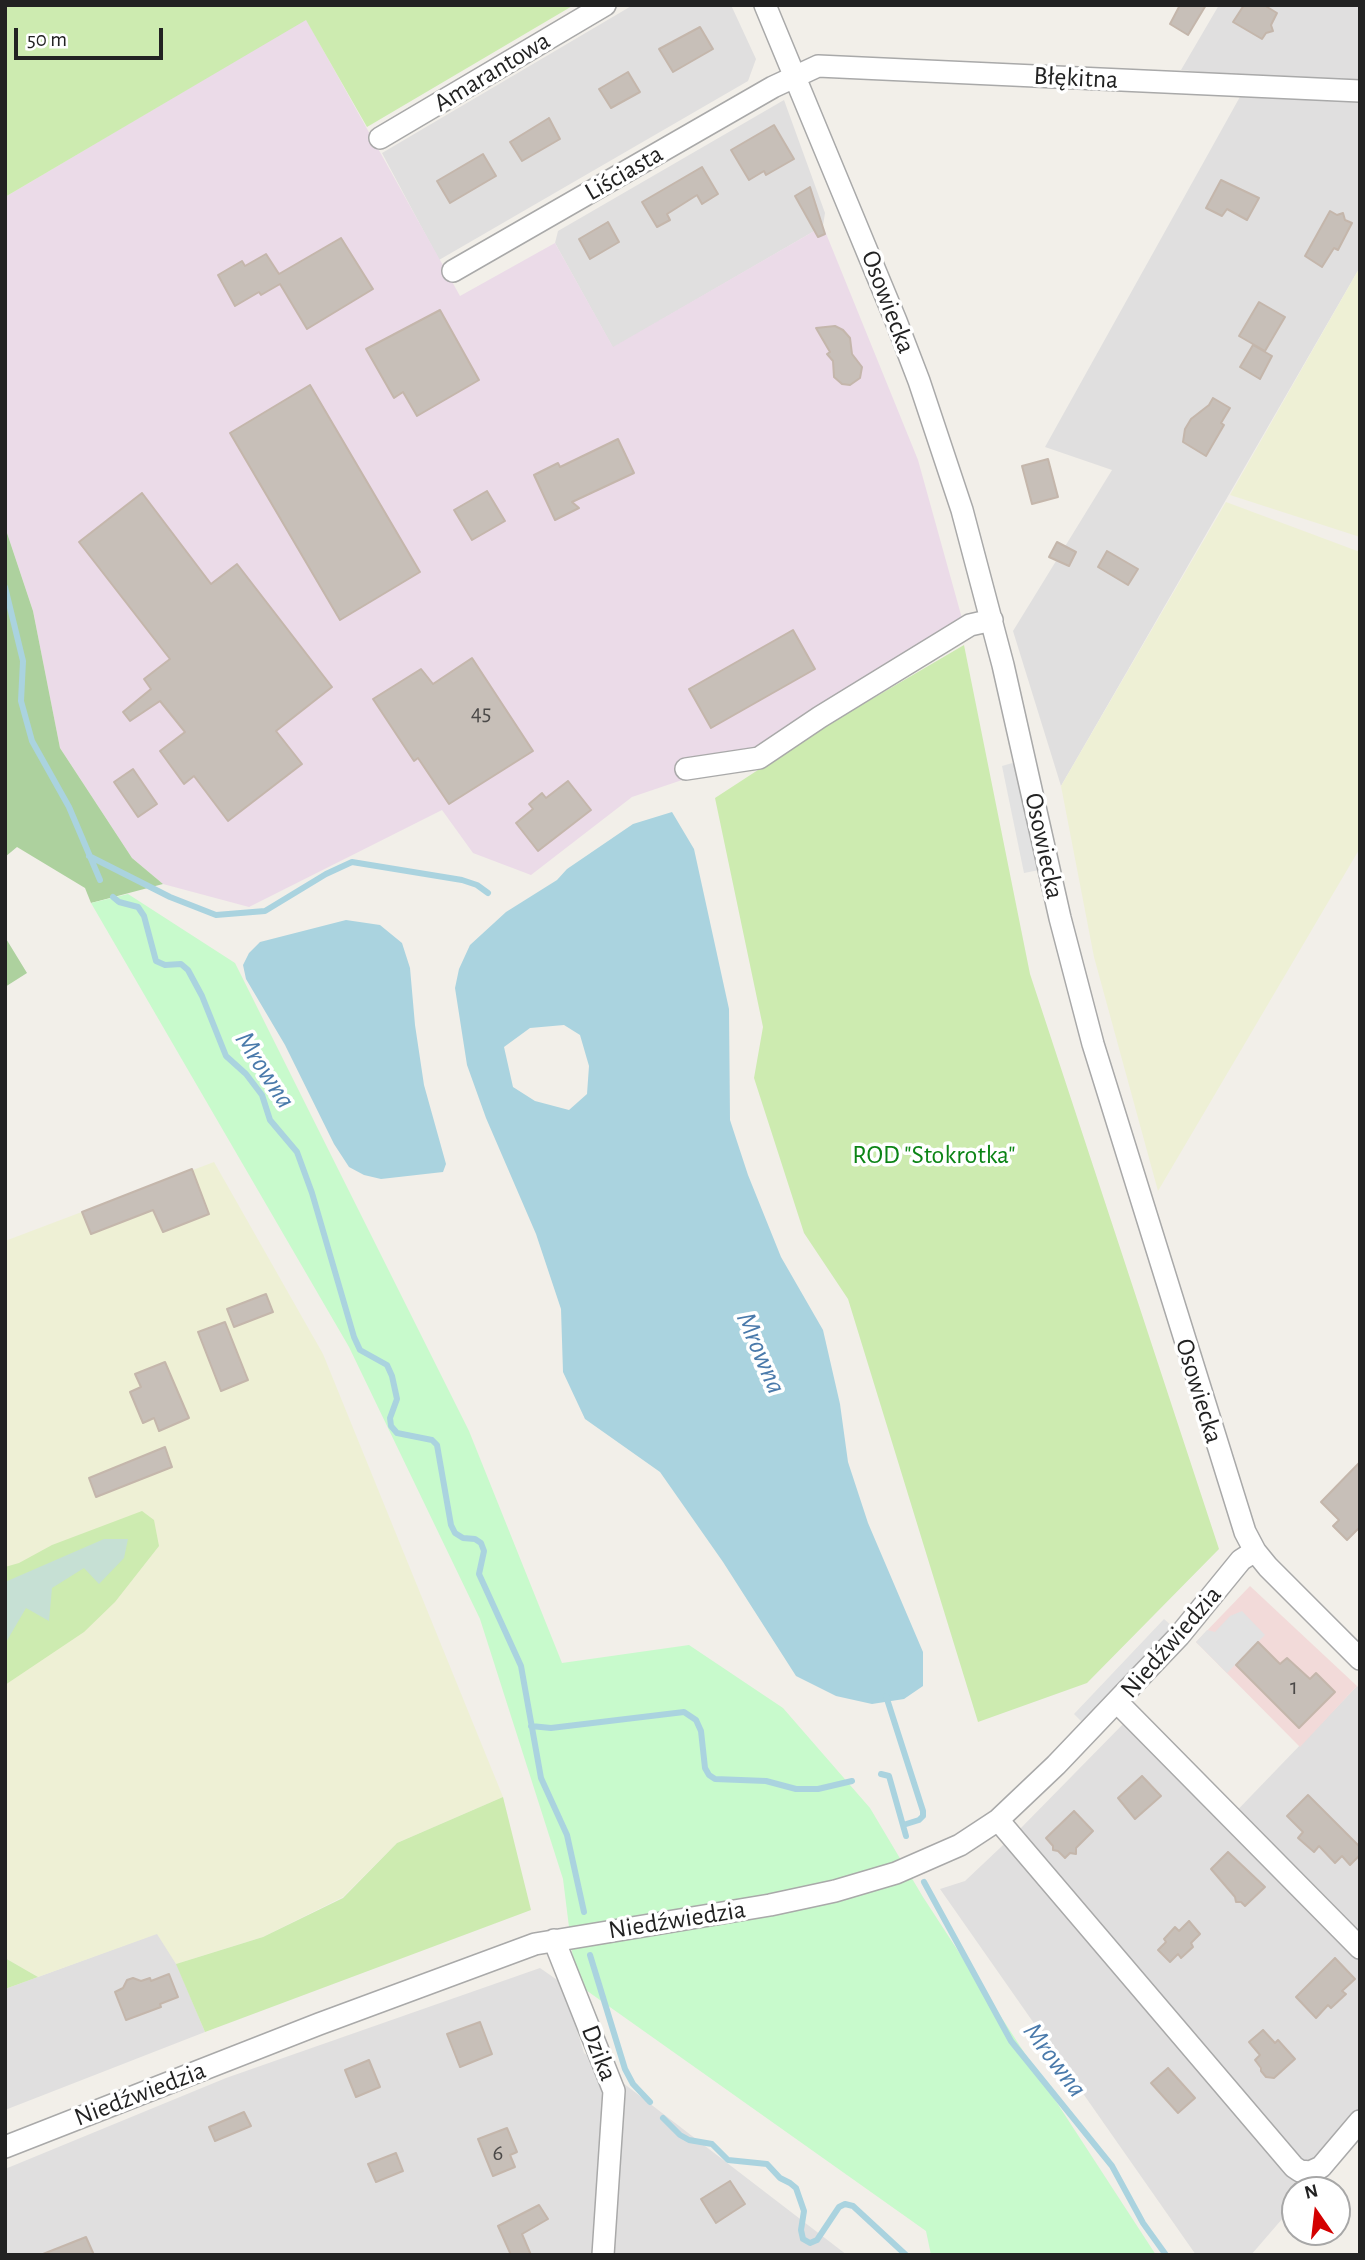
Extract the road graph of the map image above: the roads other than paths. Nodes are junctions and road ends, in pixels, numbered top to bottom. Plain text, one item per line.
1 (605, 5) edge
2 (765, 5) edge
3 (795, 75) junction
4 (1359, 90) edge
5 (380, 138) dead end
6 (453, 271) dead end
7 (992, 620) junction
8 (686, 769) dead end
9 (1255, 1551) junction
10 (1360, 1659) edge
11 (1118, 1703) junction
12 (998, 1821) junction
13 (554, 1940) junction
14 (1360, 1948) edge
15 (1360, 2121) edge
16 (5, 2147) edge
17 (603, 2255) edge

1 - 5 street, Amarantowa
2 - 3 street, Osowiecka
3 - 4 street, Błękitna
3 - 6 street, Liściasta
3 - 7 street, Osowiecka
7 - 8 street
7 - 9 street, Osowiecka
9 - 10 street, Osowiecka
9 - 11 street, Niedźwiedzia
11 - 12 street, Niedźwiedzia
11 - 14 street
12 - 13 street, Niedźwiedzia
12 - 15 street
13 - 16 street, Niedźwiedzia
13 - 17 street, Dzika

